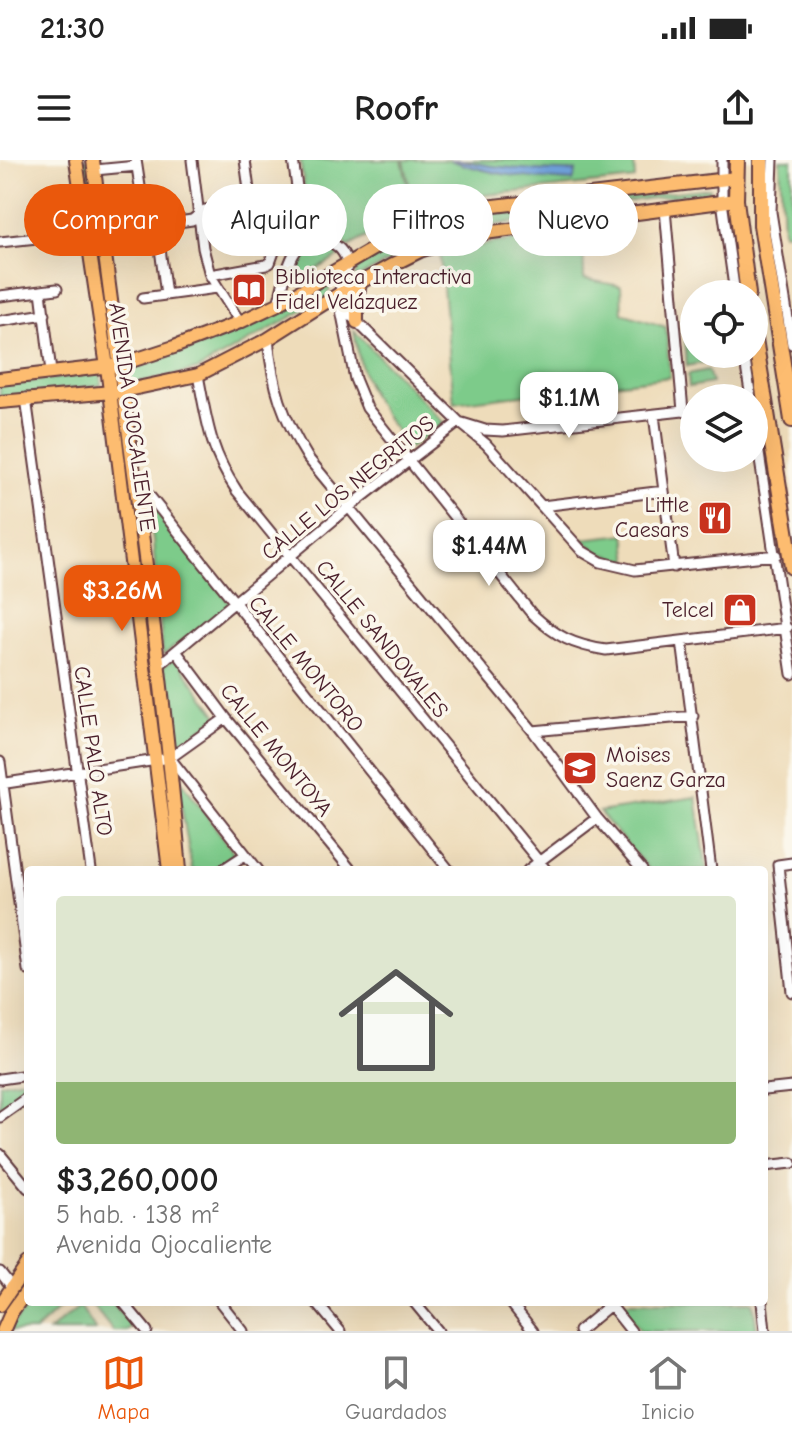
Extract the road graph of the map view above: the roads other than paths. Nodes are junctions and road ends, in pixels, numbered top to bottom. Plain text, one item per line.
1 (76, 160) edge
2 (192, 160) edge
3 (245, 160) edge
4 (293, 160) edge
5 (722, 160) edge
6 (737, 160) edge
7 (761, 160) edge
8 (773, 160) edge
9 (136, 163) edge
10 (94, 165) edge
11 (728, 179) junction
12 (79, 184) edge
13 (141, 184) edge
14 (248, 184) edge
15 (296, 184) edge
16 (729, 200) junction
17 (665, 209) junction
18 (202, 212) edge
19 (199, 215) junction
20 (186, 221) edge
21 (761, 225) junction
22 (24, 239) edge
23 (0, 242) edge
24 (90, 256) edge
25 (104, 256) edge
26 (158, 256) edge
27 (273, 256) edge
28 (292, 256) edge
29 (345, 256) edge
30 (778, 262) junction
31 (348, 263) junction
32 (210, 275) junction
33 (734, 280) edge
34 (745, 280) edge
35 (360, 283) junction
36 (217, 288) junction
37 (57, 289) dead end
38 (41, 291) junction
39 (166, 295) junction
40 (0, 296) edge
41 (143, 298) dead end
42 (340, 300) junction
43 (278, 304) junction
44 (45, 314) junction
45 (0, 321) edge
46 (240, 322) junction
47 (357, 322) junction
48 (268, 339) junction
49 (792, 344) edge
50 (113, 366) junction
51 (758, 368) edge
52 (51, 372) junction
53 (198, 375) junction
54 (0, 379) edge
55 (681, 384) edge
56 (116, 392) junction
57 (26, 398) junction
58 (0, 402) edge
59 (680, 411) edge
60 (654, 415) junction
61 (792, 420) edge
62 (459, 422) junction
63 (408, 462) junction
64 (767, 472) edge
65 (136, 479) junction
66 (664, 491) junction
67 (542, 506) junction
68 (348, 508) junction
69 (777, 514) junction
70 (291, 555) junction
71 (776, 555) junction
72 (674, 567) junction
73 (792, 567) edge
74 (234, 603) junction
75 (787, 628) junction
76 (682, 641) junction
77 (176, 651) junction
78 (159, 665) junction
79 (792, 674) edge
80 (693, 716) junction
81 (226, 718) junction
82 (533, 731) junction
83 (163, 760) junction
84 (0, 762) edge
85 (79, 773) junction
86 (1, 784) edge
87 (597, 818) junction
88 (245, 855) junction
89 (792, 863) edge
90 (91, 866) edge
91 (169, 866) edge
92 (179, 866) edge
93 (228, 866) edge
94 (255, 866) edge
95 (348, 866) edge
96 (446, 866) edge
97 (542, 866) edge
98 (639, 866) edge
99 (711, 866) edge
100 (24, 942) edge
101 (792, 992) edge
102 (24, 1076) edge
103 (0, 1079) edge
104 (792, 1087) edge
105 (768, 1090) edge
106 (24, 1100) edge
107 (0, 1117) edge
108 (0, 1154) edge
109 (792, 1163) edge
110 (768, 1166) edge
111 (24, 1183) edge
112 (24, 1269) edge
113 (0, 1272) edge
114 (11, 1286) junction
115 (24, 1292) edge
116 (126, 1306) edge
117 (223, 1306) edge
118 (319, 1306) edge
119 (417, 1306) edge
120 (513, 1306) edge
121 (607, 1306) edge
122 (611, 1306) edge
123 (762, 1306) edge
124 (4, 1310) edge
125 (3, 1331) edge
126 (147, 1331) edge
127 (243, 1331) edge
128 (340, 1331) edge
129 (438, 1331) edge
130 (533, 1331) edge
131 (579, 1331) edge
132 (631, 1331) edge
133 (765, 1331) edge

1 - 12 main road, AVENIDA OJOCALIENTE
2 - 19 street
3 - 14 street
4 - 15 street
5 - 11 street
6 - 11 highway
7 - 21 highway
8 - 30 street
9 - 10 street
9 - 13 street
11 - 16 highway
11 - 31 main road
16 - 17 main road
16 - 33 street
16 - 34 highway
17 - 35 main road
17 - 55 street
18 - 19 street
19 - 20 street
19 - 32 street
21 - 30 highway
21 - 61 highway
22 - 23 street
24 - 50 main road, AVENIDA OJOCALIENTE
25 - 50 main road, AVENIDA OJOCALIENTE
26 - 39 street
27 - 32 street
28 - 43 street
29 - 31 street
30 - 49 street
31 - 42 street
31 - 43 main road
32 - 36 street
35 - 42 main road
35 - 47 main road
36 - 39 street
36 - 46 street
37 - 38 street
38 - 40 street
38 - 44 street
39 - 41 street
42 - 47 street
42 - 48 main road
42 - 63 street
43 - 46 main road
44 - 45 street
44 - 52 street
46 - 50 main road
47 - 62 street
48 - 53 main road
48 - 68 street
50 - 52 main road
50 - 56 main road, AVENIDA OJOCALIENTE
51 - 69 highway
52 - 54 main road
53 - 56 main road
53 - 70 street, CALLE SANDOVALES
56 - 57 main road
56 - 65 main road, AVENIDA OJOCALIENTE
56 - 83 main road, AVENIDA OJOCALIENTE
57 - 58 main road
57 - 85 street, CALLE PALO ALTO
59 - 60 street, CALLE LOS NEGRITOS
60 - 62 street, CALLE LOS NEGRITOS
60 - 66 street
62 - 63 street, CALLE LOS NEGRITOS
62 - 67 street
63 - 68 street, CALLE LOS NEGRITOS
63 - 76 street
64 - 69 street
65 - 74 street, CALLE MONTORO
65 - 78 main road, AVENIDA OJOCALIENTE
66 - 67 street
66 - 72 street
67 - 72 street
68 - 70 street, CALLE LOS NEGRITOS
68 - 82 street
69 - 71 street
69 - 73 highway
70 - 74 street, CALLE LOS NEGRITOS
70 - 97 street, CALLE SANDOVALES
71 - 72 street
71 - 75 street
74 - 77 street, CALLE LOS NEGRITOS
74 - 96 street, CALLE MONTORO
75 - 76 street
75 - 79 street
76 - 80 street
77 - 78 street, CALLE LOS NEGRITOS
77 - 81 street, CALLE MONTOYA
78 - 83 main road, AVENIDA OJOCALIENTE
80 - 82 street
80 - 99 street
81 - 83 street
81 - 95 street, CALLE MONTOYA
82 - 87 street
83 - 85 street
83 - 88 street
83 - 91 main road, AVENIDA OJOCALIENTE
83 - 92 main road, AVENIDA OJOCALIENTE
84 - 86 street
85 - 86 street
85 - 90 street, CALLE PALO ALTO
86 - 100 street
87 - 97 street
87 - 98 street
88 - 93 street
88 - 94 street
89 - 101 street
102 - 103 street
104 - 105 street
106 - 107 street
108 - 111 street
109 - 110 street
112 - 114 main road
113 - 114 street
114 - 124 main road
115 - 124 main road
116 - 126 street
117 - 127 street
118 - 128 street
119 - 129 street
120 - 130 street
121 - 131 street
122 - 132 street
123 - 133 street
124 - 125 main road

